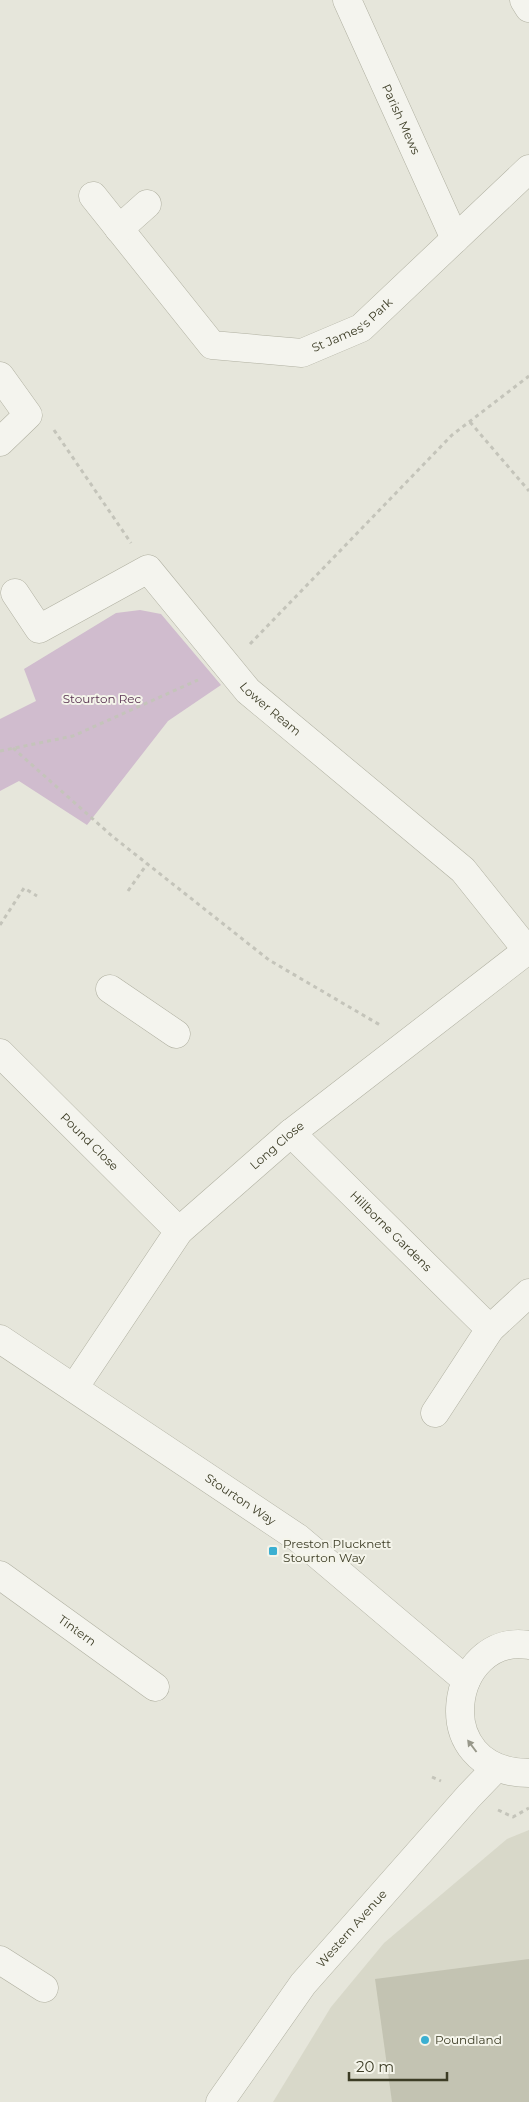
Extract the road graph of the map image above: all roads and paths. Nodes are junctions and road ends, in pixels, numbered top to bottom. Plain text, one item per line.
1 (347, 0) edge
2 (524, 0) edge
3 (529, 8) edge
4 (529, 169) edge
5 (93, 196) dead end
6 (147, 204) dead end
7 (119, 229) junction
8 (455, 239) junction
9 (0, 376) edge
10 (529, 376) edge
11 (36, 414) junction
12 (470, 422) junction
13 (0, 442) edge
14 (529, 491) edge
15 (148, 568) junction
16 (15, 593) dead end
17 (227, 666) junction
18 (13, 748) junction
19 (0, 751) edge
20 (147, 864) junction
21 (128, 891) dead end
22 (37, 896) dead end
23 (0, 925) edge
24 (528, 950) edge
25 (110, 989) dead end
26 (176, 1034) dead end
27 (409, 1042) junction
28 (0, 1053) edge
29 (291, 1133) junction
30 (179, 1231) junction
31 (529, 1293) edge
32 (490, 1329) junction
33 (0, 1338) edge
34 (74, 1388) junction
35 (435, 1413) dead end
36 (0, 1575) edge
37 (529, 1645) edge
38 (466, 1680) junction
39 (155, 1686) dead end
40 (496, 1768) junction
41 (529, 1773) edge
42 (0, 1960) edge
43 (44, 1988) dead end
44 (220, 2102) edge

1 - 8 street, Parish Mews
2 - 3 street
4 - 8 street, St James's Park
5 - 7 street, St James's Park
6 - 7 street
7 - 8 street, St James's Park
9 - 11 street
10 - 12 path
11 - 13 street
11 - 15 path
12 - 14 path
12 - 17 path
15 - 16 street
15 - 17 street, Lower Ream
17 - 18 path
17 - 24 street, Lower Ream
18 - 19 path
18 - 20 path
20 - 21 path
20 - 27 path
22 - 23 path
24 - 27 street, Long Close
25 - 26 street
27 - 29 street, Long Close
28 - 30 street, Pound Close
29 - 30 street, Long Close
29 - 32 street, Hillborne Gardens
30 - 34 street, Long Close
31 - 32 street
32 - 35 street
33 - 34 street, Stourton Way
34 - 38 street, Stourton Way
36 - 39 street, Tintern
37 - 38 street
40 -> 38 street
40 - 41 street
40 - 44 street, Western Avenue
42 - 43 street

